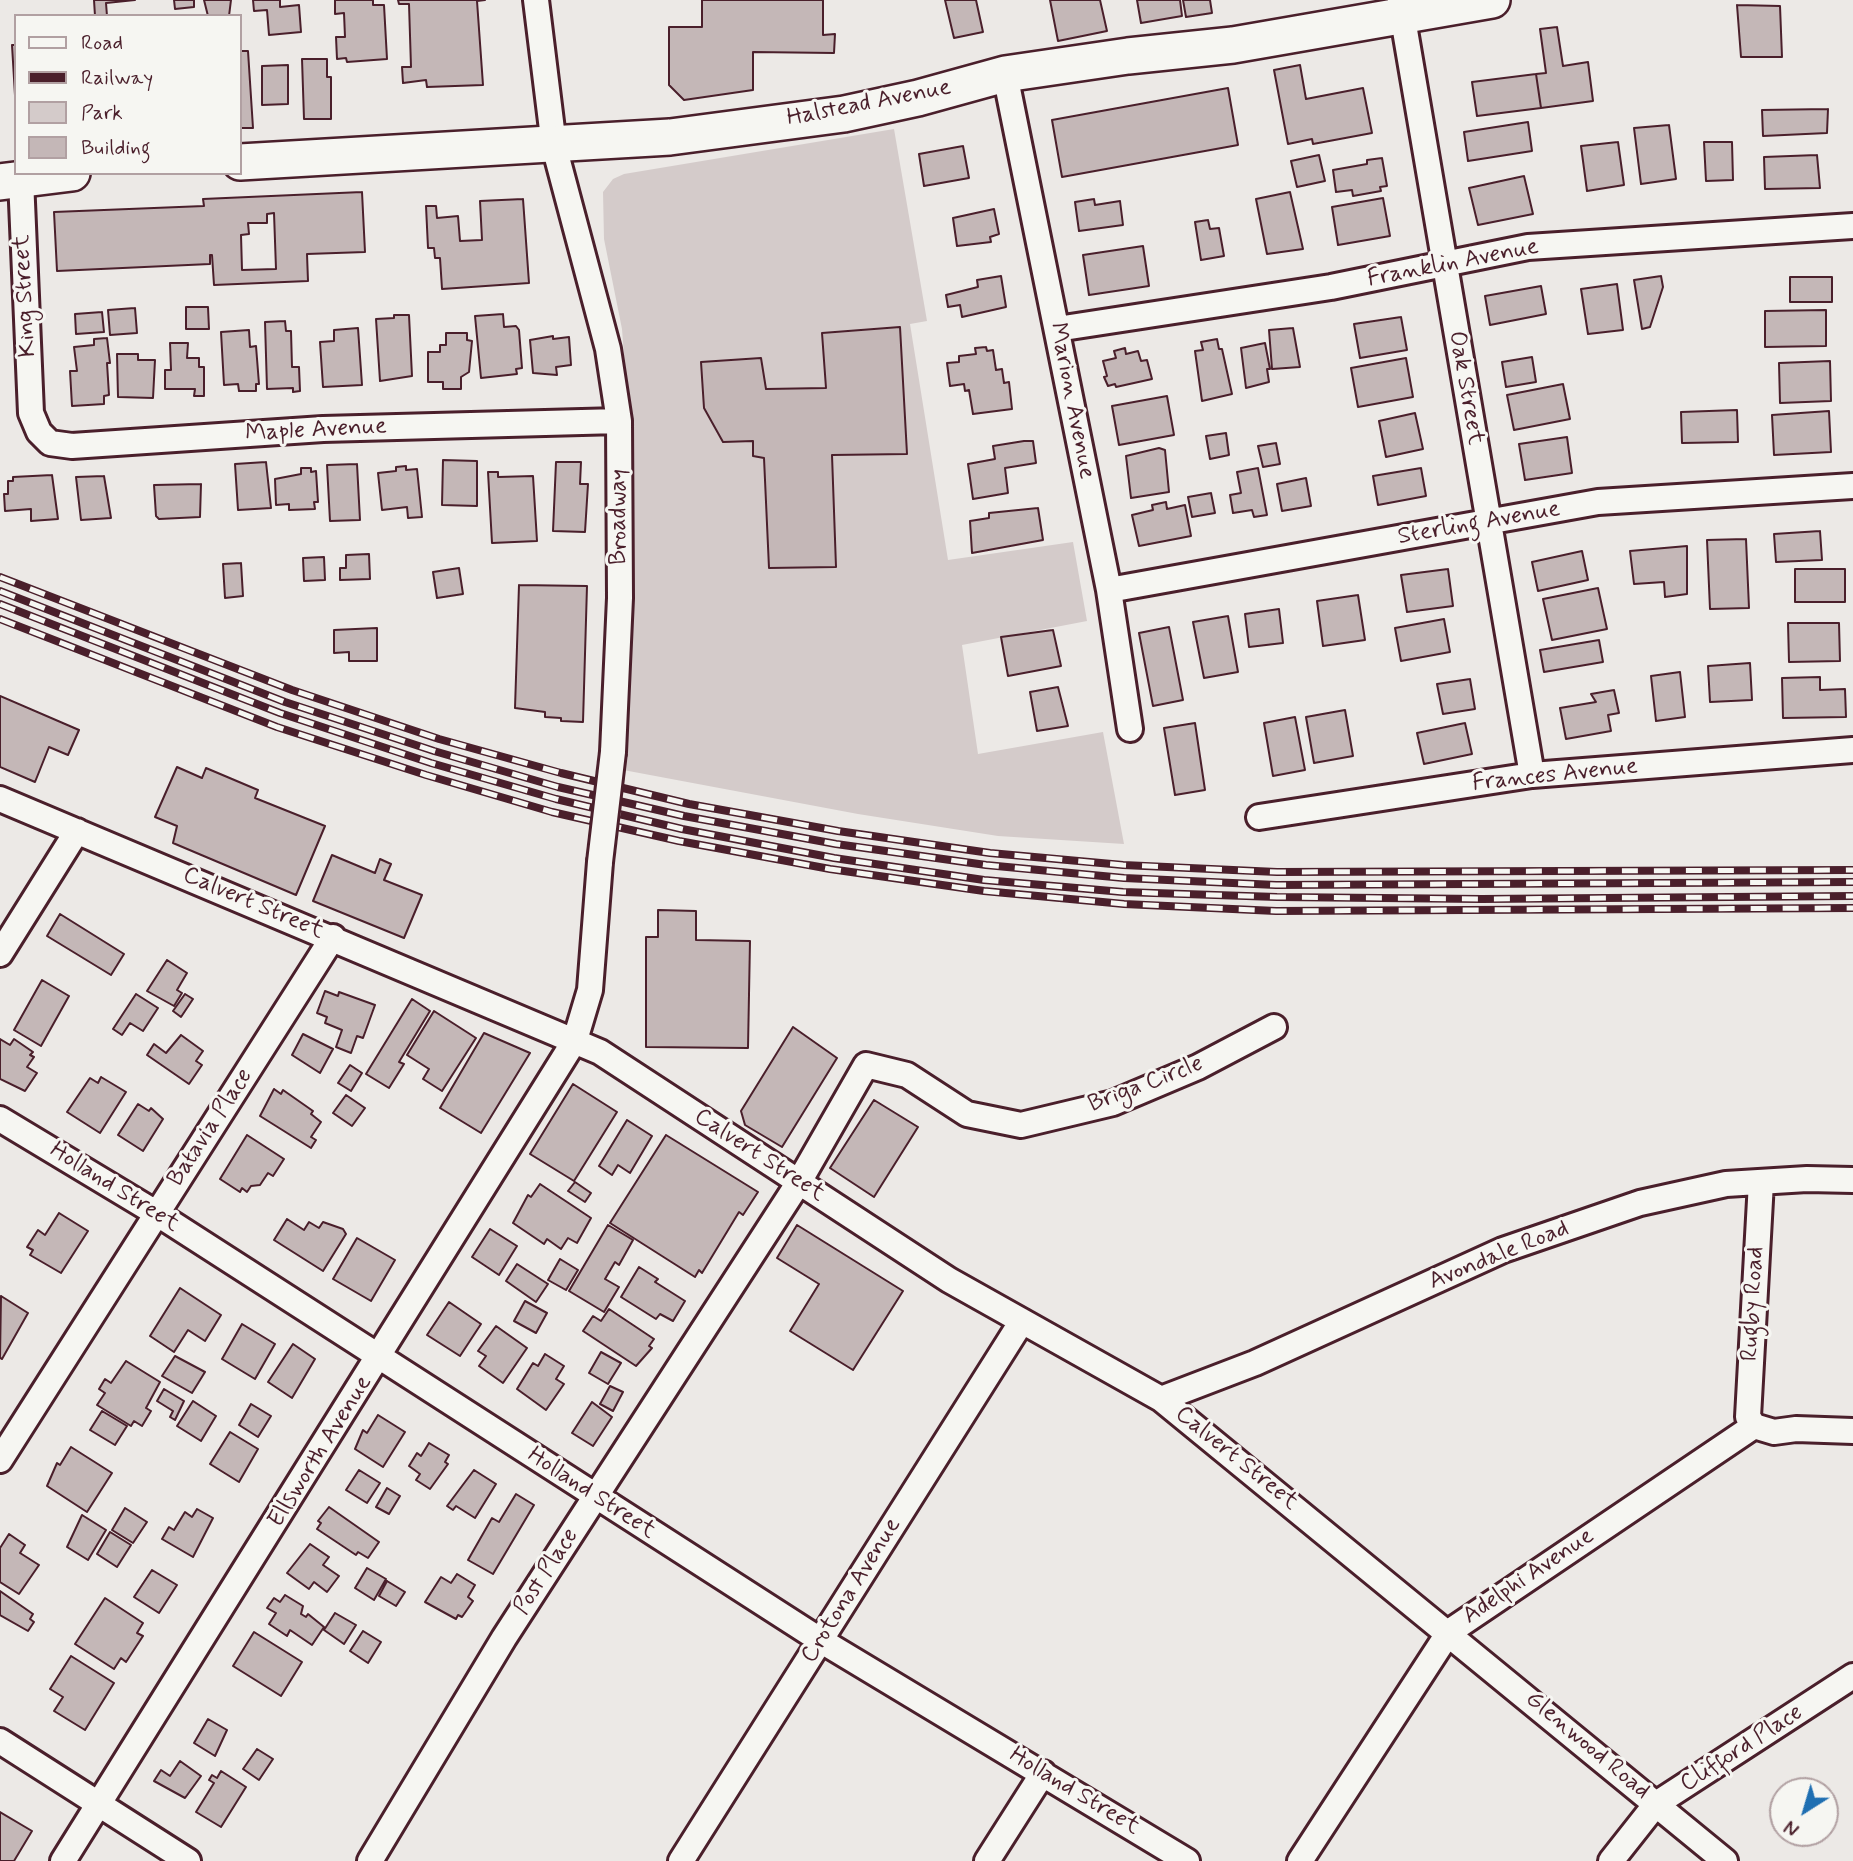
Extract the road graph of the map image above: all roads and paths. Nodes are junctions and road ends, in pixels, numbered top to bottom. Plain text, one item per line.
1 (536, 0) edge
2 (1492, 0) edge
3 (1401, 8) edge
4 (1005, 74) junction
5 (554, 146) junction
6 (242, 162) edge
7 (54, 175) edge
8 (10, 180) edge
9 (1853, 226) edge
10 (1443, 264) junction
11 (1057, 329) junction
12 (31, 413) joint
13 (619, 421) junction
14 (1853, 486) edge
15 (1488, 522) junction
16 (1109, 590) junction
17 (1130, 729) dead end
18 (1853, 750) edge
19 (1532, 775) junction
20 (0, 799) edge
21 (1259, 817) dead end
22 (77, 831) junction
23 (333, 937) junction
24 (0, 954) edge
25 (1274, 1027) dead end
26 (575, 1040) junction
27 (0, 1119) edge
28 (1853, 1180) edge
29 (1761, 1181) junction
30 (799, 1182) junction
31 (156, 1213) junction
32 (1022, 1321) junction
33 (380, 1358) junction
34 (1161, 1399) junction
35 (1754, 1426) junction
36 (1853, 1431) edge
37 (0, 1460) edge
38 (595, 1497) junction
39 (1449, 1632) junction
40 (821, 1640) junction
41 (1853, 1676) edge
42 (0, 1741) edge
43 (1043, 1773) junction
44 (1656, 1804) junction
45 (99, 1805) junction
46 (63, 1861) edge
47 (188, 1861) edge
48 (370, 1861) edge
49 (681, 1861) edge
50 (987, 1861) edge
51 (1188, 1861) edge
52 (1300, 1861) edge
53 (1611, 1861) edge
54 (1726, 1861) edge

1 - 5 street, Broadway
2 - 3 street, Halstead Avenue
3 - 4 street, Halstead Avenue
3 - 10 street, Oak Street
4 - 5 street, Halstead Avenue
4 - 11 street, Marion Avenue
5 - 6 street, Halstead Avenue
5 - 13 street, Broadway
7 - 8 street
8 - 12 street, King Street
9 - 10 street, Franklin Avenue
10 - 11 street, Franklin Avenue
10 - 15 street, Oak Street
11 - 16 street, Marion Avenue
12 - 13 street, Maple Avenue
13 - 26 street, Broadway, bridge
14 - 15 street, Sterling Avenue
15 - 16 street, Sterling Avenue
15 - 19 street, Oak Street
16 - 17 street, Marion Avenue
18 - 19 street, Frances Avenue
19 - 21 street, Frances Avenue
20 - 22 street, Calvert Street
22 - 23 street, Calvert Street
22 - 24 street
23 - 26 street, Calvert Street
23 - 31 street, Batavia Place
25 - 30 street, Briga Circle
26 - 30 street, Calvert Street
26 - 33 street, Ellsworth Avenue
27 - 31 street, Holland Street
28 - 29 street, Avondale Road
29 - 34 street, Avondale Road
29 - 35 street, Rugby Road
30 - 32 street, Calvert Street
30 - 38 street, Post Place
31 - 33 street, Holland Street
31 - 37 street, Batavia Place
32 - 34 street, Calvert Street
32 - 40 street, Crotona Avenue
33 - 38 street, Holland Street
33 - 45 street, Ellsworth Avenue
34 - 39 street, Calvert Street
35 - 36 street
35 - 39 street, Adelphi Avenue
38 - 40 street, Holland Street
38 - 48 street, Post Place
39 - 44 street, Glenwood Road
39 - 52 street, Adelphi Avenue
40 - 43 street, Holland Street
40 - 49 street, Crotona Avenue
41 - 44 street, Clifford Place
42 - 45 street
43 - 50 street
43 - 51 street, Holland Street
44 - 53 street, Clifford Place
44 - 54 street, Glenwood Road
45 - 46 street, Ellsworth Avenue
45 - 47 street

